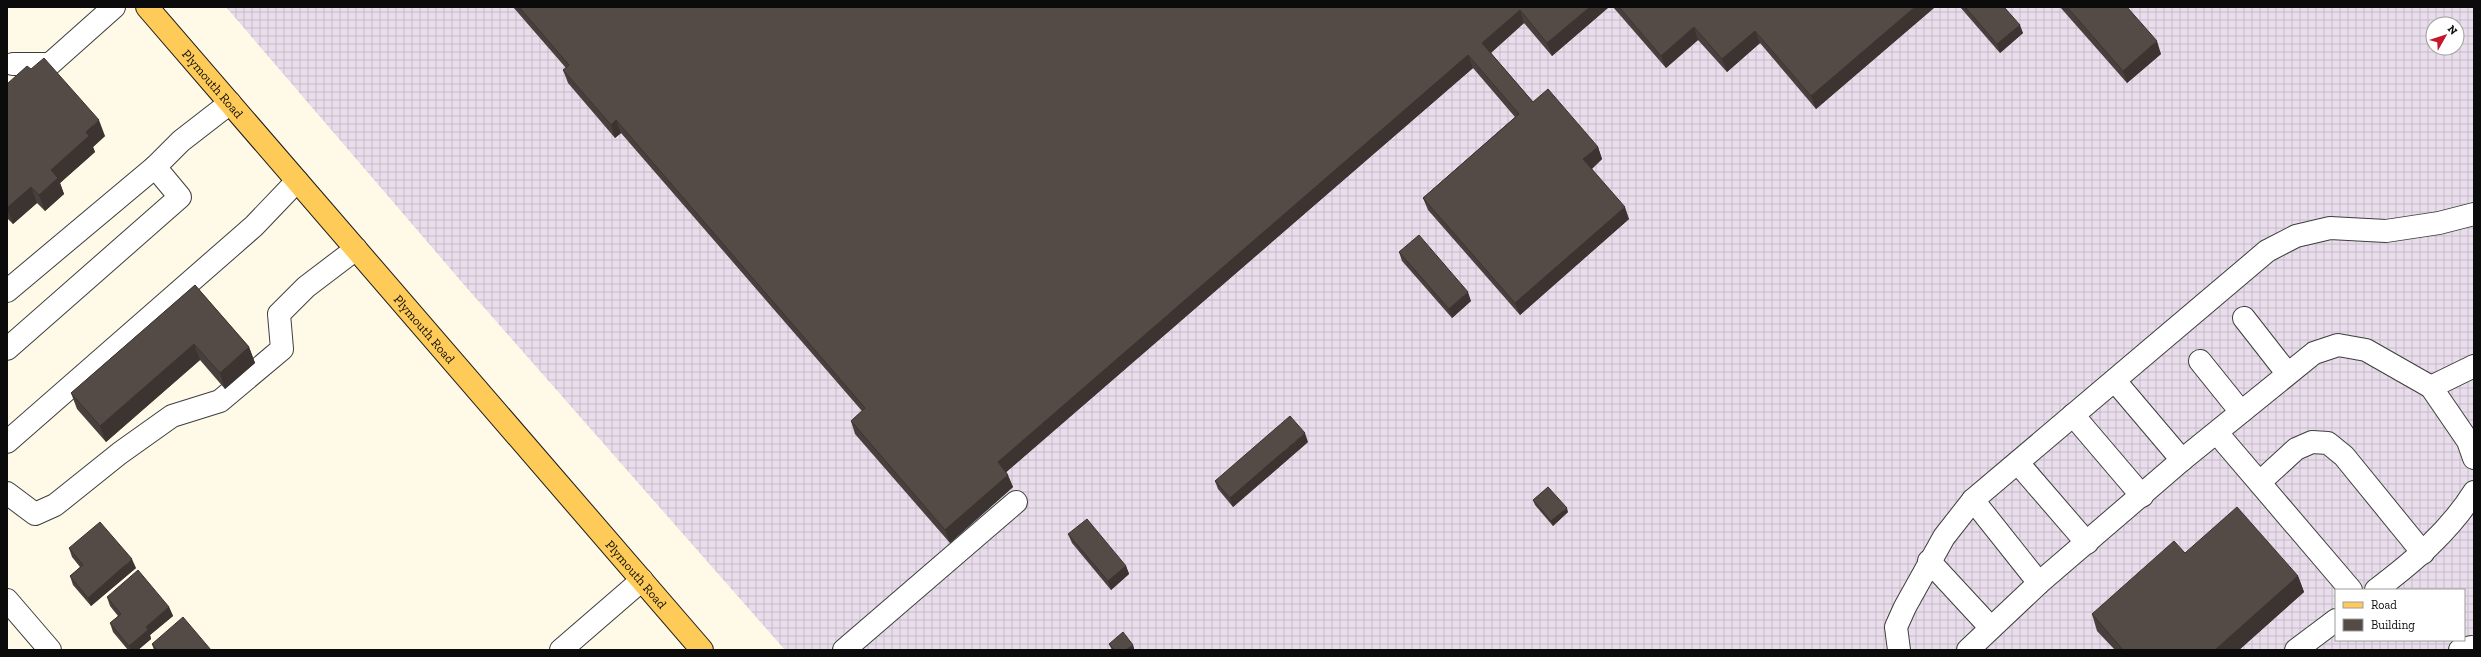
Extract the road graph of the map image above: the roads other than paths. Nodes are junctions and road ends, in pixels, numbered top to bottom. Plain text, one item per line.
1 (114, 7) edge
2 (147, 7) edge
3 (9, 63) edge
4 (230, 103) junction
5 (155, 167) junction
6 (297, 181) junction
7 (2474, 214) edge
8 (356, 249) junction
9 (7, 291) edge
10 (2244, 318) dead end
11 (7, 350) edge
12 (2200, 361) dead end
13 (2474, 366) edge
14 (2287, 373) junction
15 (2115, 381) junction
16 (2431, 387) junction
17 (2242, 412) junction
18 (2073, 415) junction
19 (2217, 433) junction
20 (7, 442) edge
21 (2474, 458) edge
22 (2182, 460) junction
23 (2018, 463) junction
24 (2260, 482) junction
25 (2474, 492) edge
26 (7, 493) edge
27 (2142, 496) junction
28 (1973, 500) junction
29 (1016, 502) dead end
30 (2087, 543) junction
31 (2423, 553) junction
32 (1929, 561) junction
33 (642, 580) junction
34 (2039, 583) junction
35 (2350, 589) edge
36 (2377, 589) edge
37 (7, 600) edge
38 (2335, 621) edge
39 (1991, 628) junction
40 (50, 650) edge
41 (561, 650) edge
42 (702, 650) edge
43 (844, 650) edge
44 (1899, 650) edge
45 (1968, 650) edge
46 (2296, 650) edge

1 - 3 street
2 - 4 main road, Plymouth Road
4 - 5 street
4 - 6 main road, Plymouth Road
5 - 9 street
5 - 11 street
6 - 8 main road, Plymouth Road
6 - 20 street
7 - 15 street
8 - 26 street
8 - 33 main road, Plymouth Road
10 - 14 street
12 - 17 street
13 - 16 street
14 - 16 street
14 - 17 street
15 - 18 street
15 - 22 street
16 - 21 street
17 - 19 street
18 - 23 street
18 - 27 street
19 - 22 street
19 - 24 street
22 - 27 street
23 - 28 street
23 - 30 street
24 - 31 street
24 - 35 street
25 - 31 street
27 - 30 street
28 - 32 street
28 - 34 street
29 - 43 street
30 - 34 street
31 - 36 street
32 - 39 street
32 - 44 street
33 - 41 street
33 - 42 main road, Plymouth Road
34 - 39 street
37 - 40 street
38 - 46 street
39 - 45 street

